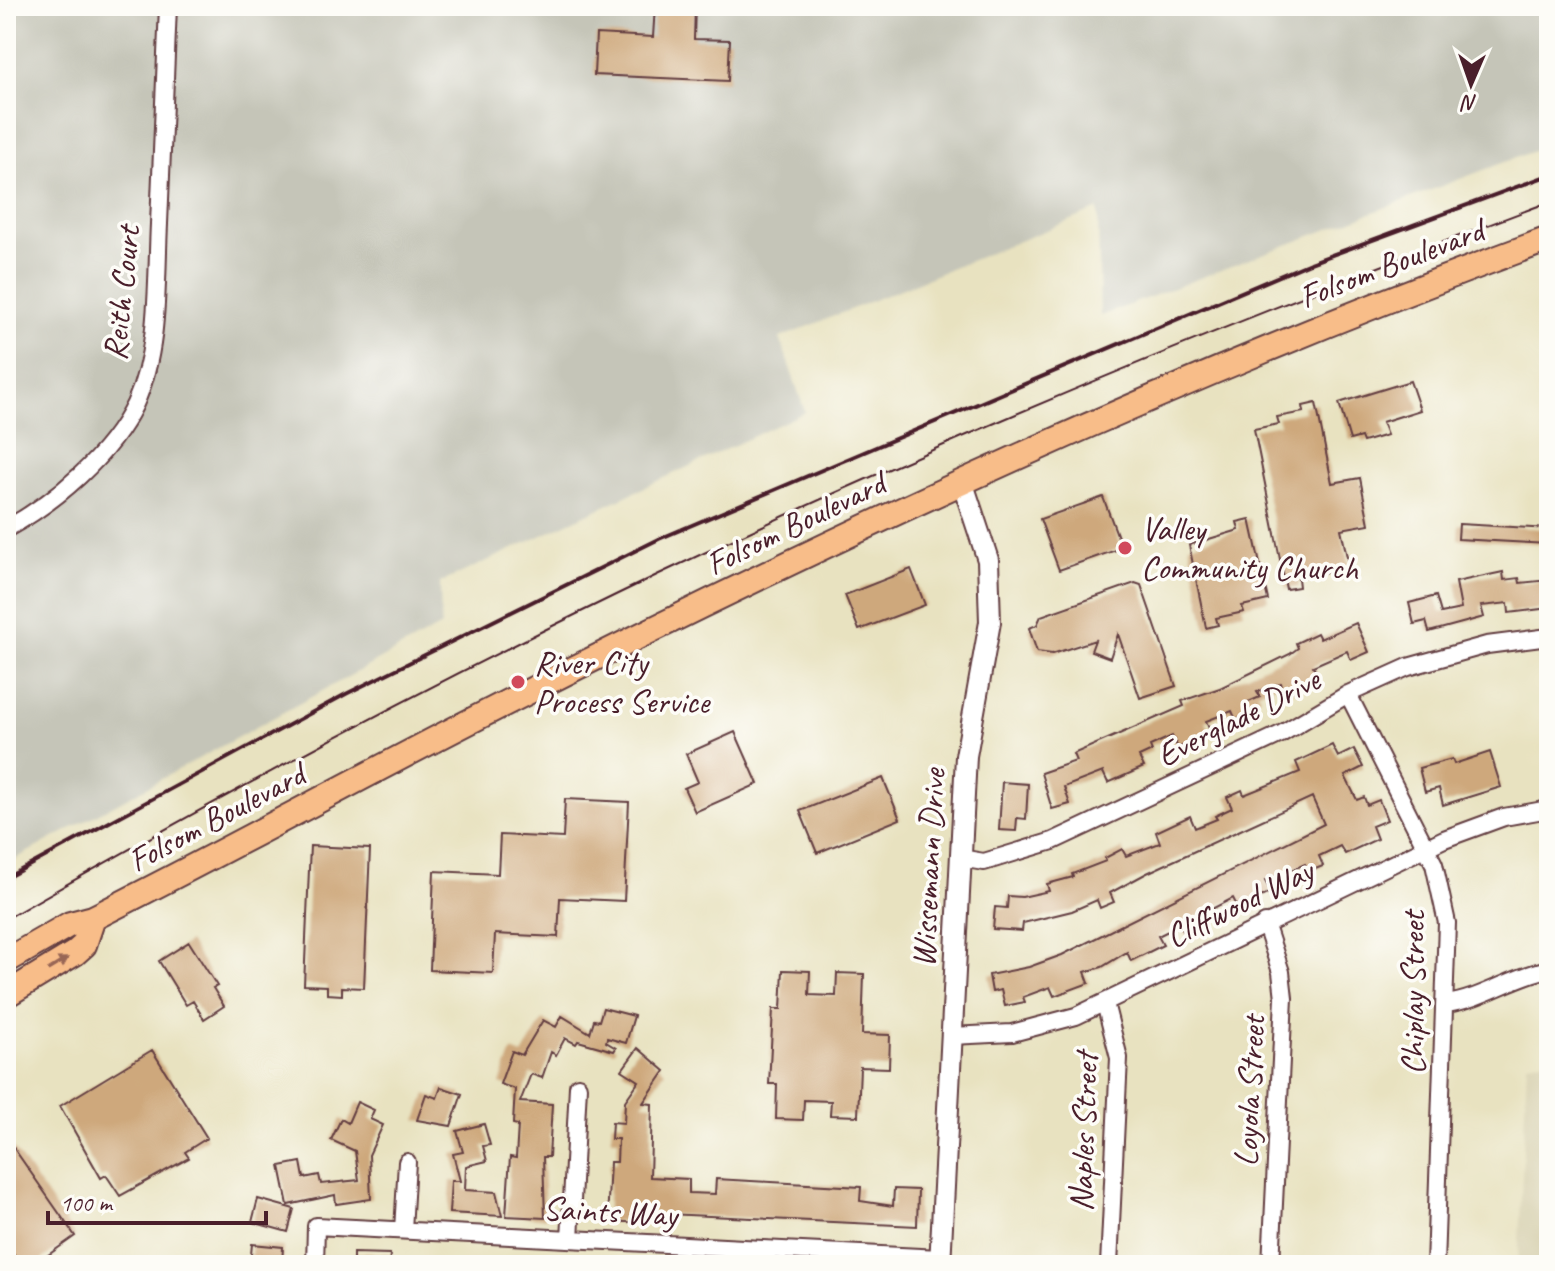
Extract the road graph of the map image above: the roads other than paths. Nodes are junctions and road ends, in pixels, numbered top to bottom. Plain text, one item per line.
1 (168, 6) edge
2 (1549, 239) edge
3 (962, 481) junction
4 (6, 529) edge
5 (1549, 637) edge
6 (1348, 694) junction
7 (1549, 809) edge
8 (1425, 847) junction
9 (960, 858) junction
10 (93, 918) junction
11 (1265, 923) junction
12 (6, 961) edge
13 (1549, 969) edge
14 (6, 995) edge
15 (1105, 1003) junction
16 (1446, 1004) junction
17 (951, 1036) junction
18 (578, 1086) dead end
19 (407, 1162) dead end
20 (403, 1230) junction
21 (570, 1239) junction
22 (940, 1261) edge
23 (315, 1265) edge
24 (1109, 1265) edge
25 (1271, 1265) edge
26 (1435, 1265) edge

1 - 4 street, Reith Court
2 - 3 main road, Folsom Boulevard
3 - 9 street, Wissemann Drive
3 - 10 main road, Folsom Boulevard
5 - 6 street, Everglade Drive
6 - 8 street, Chiplay Street
6 - 9 street, Everglade Drive
7 - 8 street, Cliffwood Way
8 - 11 street, Cliffwood Way
8 - 16 street, Chiplay Street
9 - 17 street, Wissemann Drive
10 - 12 main road, Folsom Boulevard
14 -> 10 main road
11 - 15 street, Cliffwood Way
11 - 25 street, Loyola Street
13 - 16 street
15 - 17 street, Cliffwood Way
15 - 24 street, Naples Street
16 - 26 street, Chiplay Street
17 - 22 street, Wissemann Drive
18 - 21 street
19 - 20 street
20 - 21 street, Saints Way
20 - 23 street, Saints Way
21 - 22 street, Saints Way

